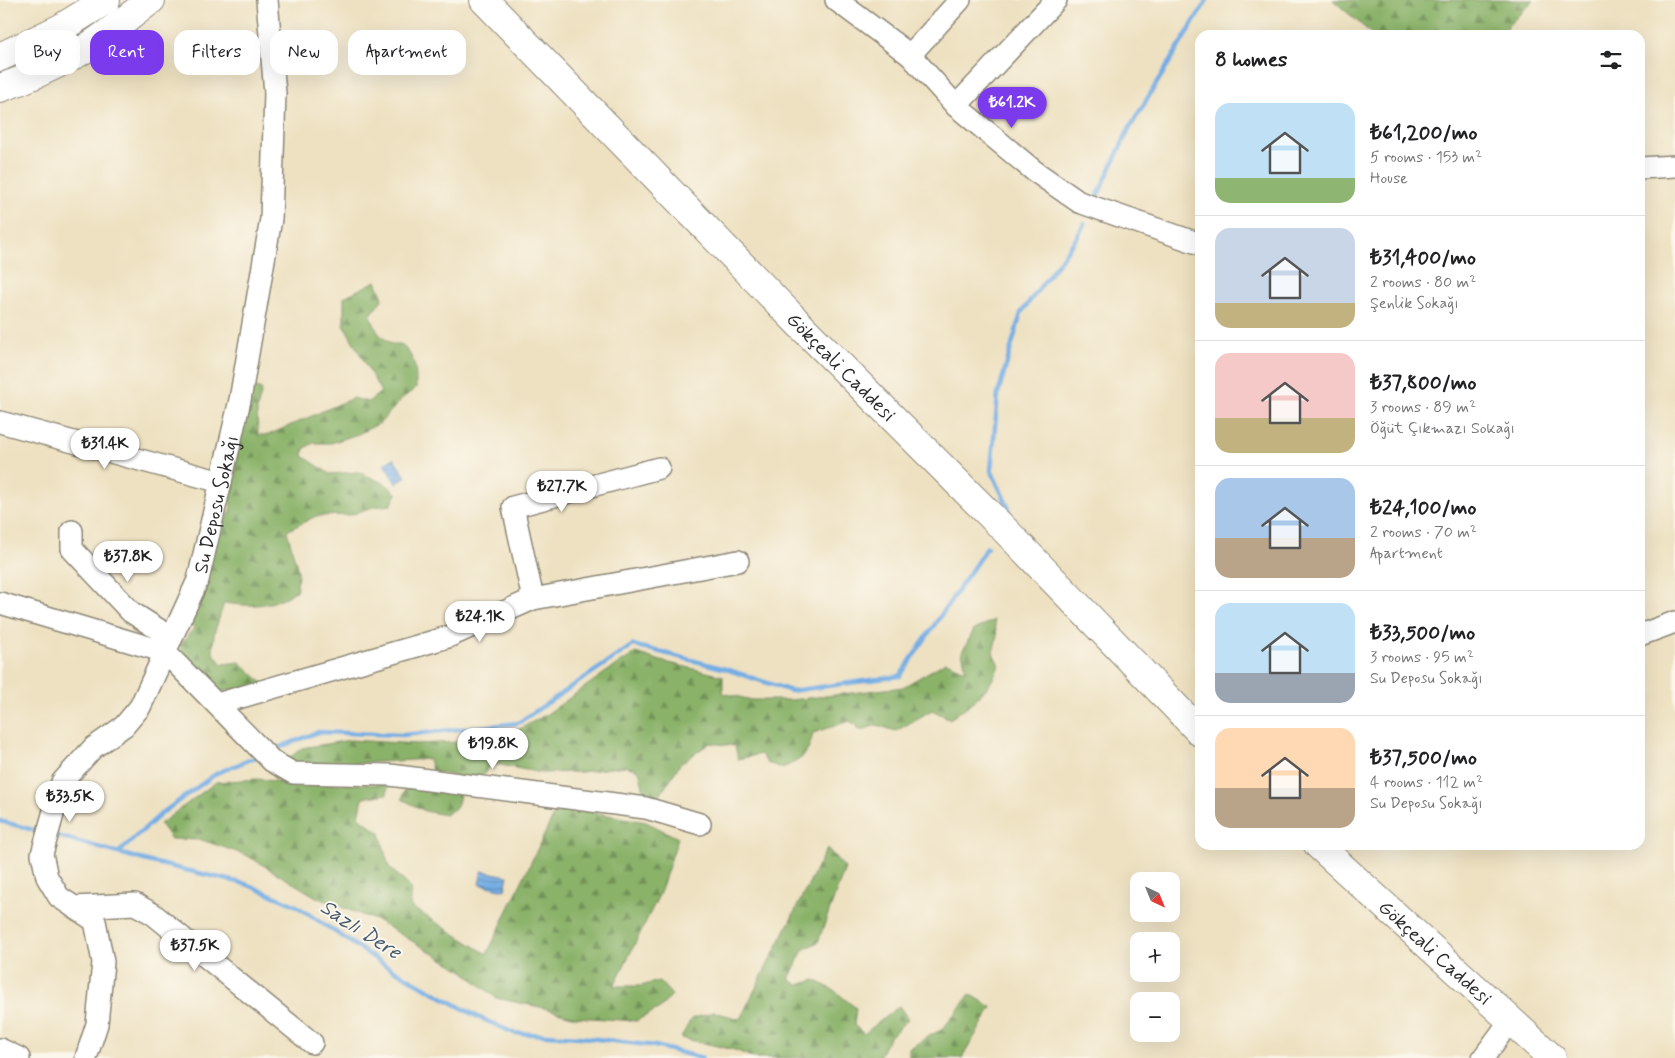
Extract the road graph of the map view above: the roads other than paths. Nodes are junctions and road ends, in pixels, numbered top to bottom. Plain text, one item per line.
1 (106, 0) edge
2 (151, 0) edge
3 (267, 0) edge
4 (484, 0) edge
5 (836, 0) edge
6 (960, 0) edge
7 (1056, 0) edge
8 (910, 54) junction
9 (0, 57) edge
10 (0, 88) edge
11 (956, 106) junction
12 (1675, 166) edge
13 (1645, 168) edge
14 (1195, 242) edge
15 (0, 422) edge
16 (659, 468) dead end
17 (221, 482) junction
18 (72, 531) dead end
19 (738, 561) dead end
20 (533, 599) junction
21 (0, 603) edge
22 (1675, 622) edge
23 (1645, 632) edge
24 (169, 645) junction
25 (217, 704) junction
26 (1195, 727) edge
27 (700, 824) dead end
28 (1323, 850) edge
29 (74, 907) junction
30 (1510, 1021) junction
31 (312, 1043) dead end
32 (0, 1049) edge
33 (19, 1058) edge
34 (86, 1058) edge
35 (1484, 1058) edge
36 (1552, 1058) edge

1 - 9 main road
2 - 10 main road
3 - 17 street, Su Deposu Sokağı
4 - 26 main road, Gökçeali Caddesi
5 - 8 street
6 - 8 street
7 - 11 street
8 - 11 street
11 - 14 street
12 - 13 street
15 - 17 street
16 - 20 street
17 - 24 street, Su Deposu Sokağı
18 - 24 street
19 - 20 street
20 - 25 street
21 - 24 street
22 - 23 street
24 - 25 street
24 - 29 street, Su Deposu Sokağı
25 - 27 street
28 - 30 main road, Gökçeali Caddesi
29 - 31 street
29 - 34 street, Su Deposu Sokağı
30 - 35 street
30 - 36 main road, Gökçeali Caddesi
32 - 33 street

